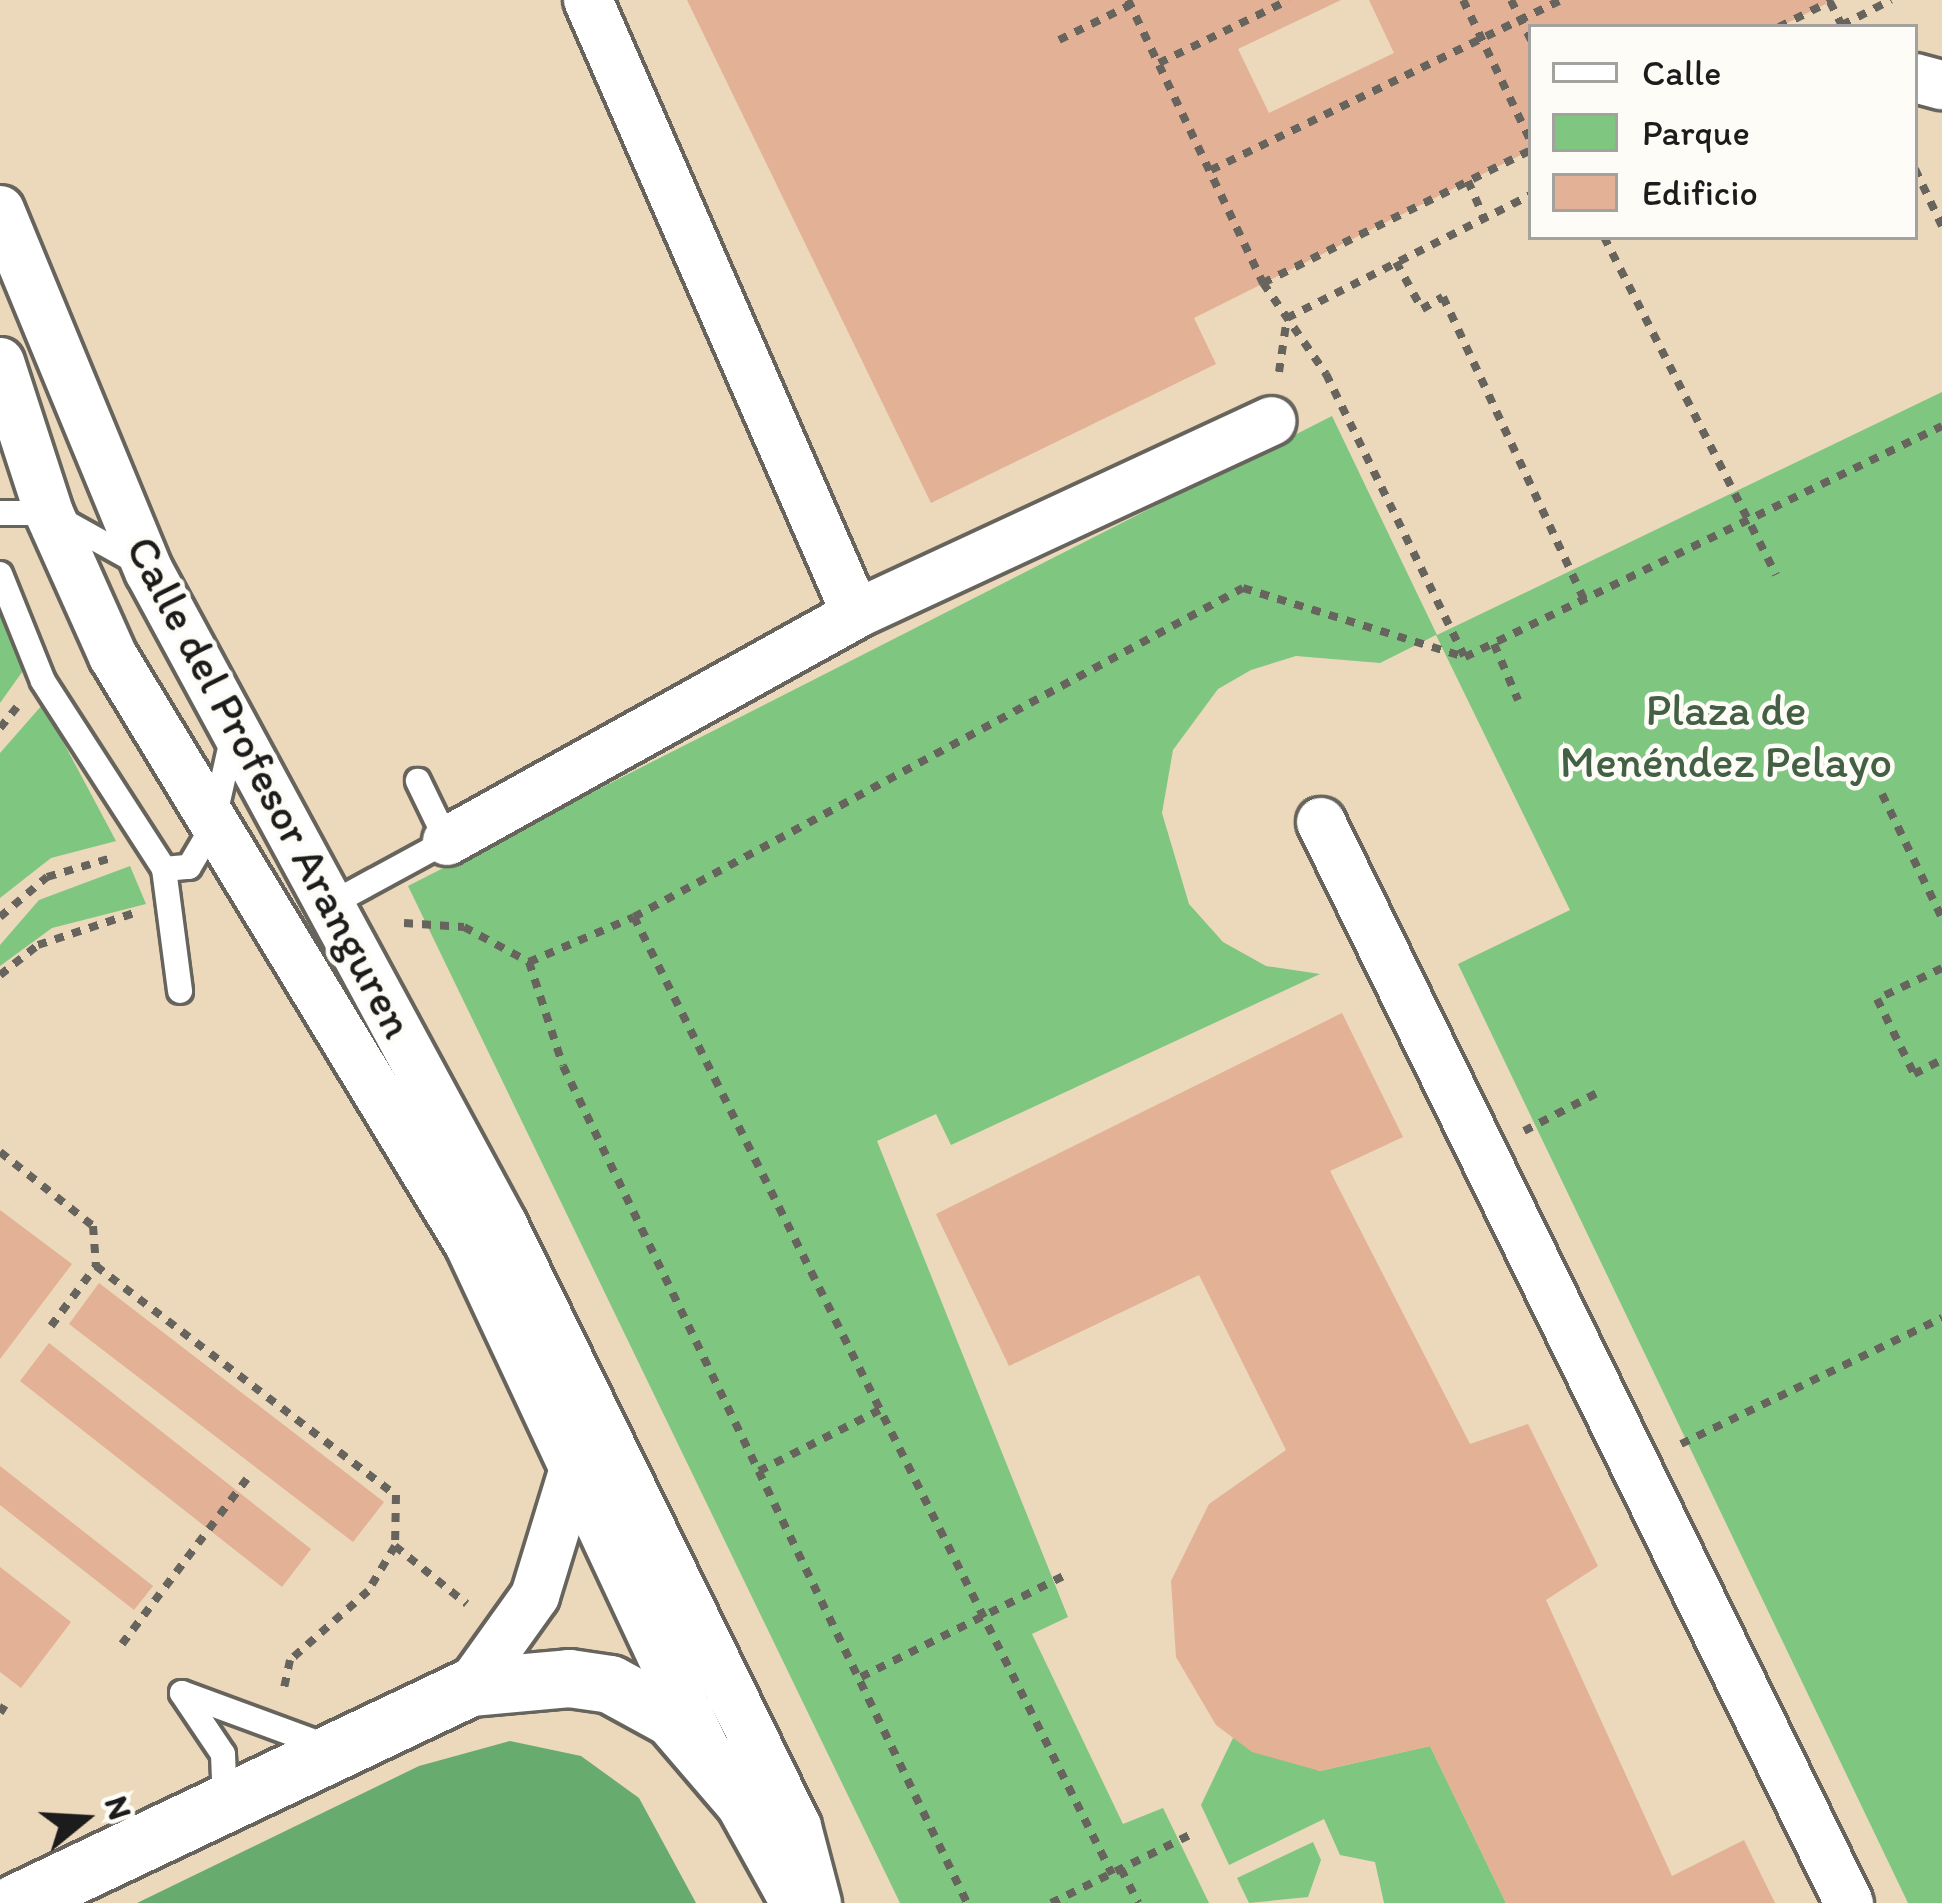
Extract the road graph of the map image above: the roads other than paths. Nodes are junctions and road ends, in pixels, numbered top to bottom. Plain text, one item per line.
1 (588, 0) edge
2 (0, 210) edge
3 (0, 362) edge
4 (1271, 421) dead end
5 (0, 513) edge
6 (49, 513) junction
7 (148, 571) junction
8 (0, 574) edge
9 (856, 614) junction
10 (234, 731) junction
11 (418, 781) dead end
12 (1321, 822) dead end
13 (212, 828) junction
14 (447, 841) junction
15 (164, 869) junction
16 (331, 904) junction
17 (180, 992) dead end
18 (564, 1353) junction
19 (574, 1475) junction
20 (470, 1687) junction
21 (705, 1749) junction
22 (337, 1750) junction
23 (225, 1804) junction
24 (15, 1903) edge
25 (800, 1903) edge
26 (817, 1903) edge
27 (1849, 1903) edge

1 - 9 street
2 - 7 street, Calle del Profesor Aranguren
3 - 6 street, Calle del Profesor Aranguren
4 - 9 street
5 - 6 lane
6 - 7 lane
6 - 13 street, Calle del Profesor Aranguren
7 - 10 street, Calle del Profesor Aranguren
8 - 15 lane
9 - 14 street
10 - 13 lane
10 - 16 street, Calle del Profesor Aranguren
11 - 14 lane
12 - 27 street
13 - 15 lane
13 - 19 street, Calle del Profesor Aranguren
14 - 16 lane
15 - 17 lane
16 - 18 street, Calle del Profesor Aranguren
18 - 19 street, Calle del Profesor Aranguren
18 - 26 street, Calle del Profesor Aranguren
19 - 20 street, Calle del Profesor Aranguren
19 - 21 street, Calle del Profesor Aranguren
20 - 21 street
20 - 22 street
21 - 25 street, Calle del Profesor Aranguren
22 - 23 street
22 - 23 lane
23 - 24 street

